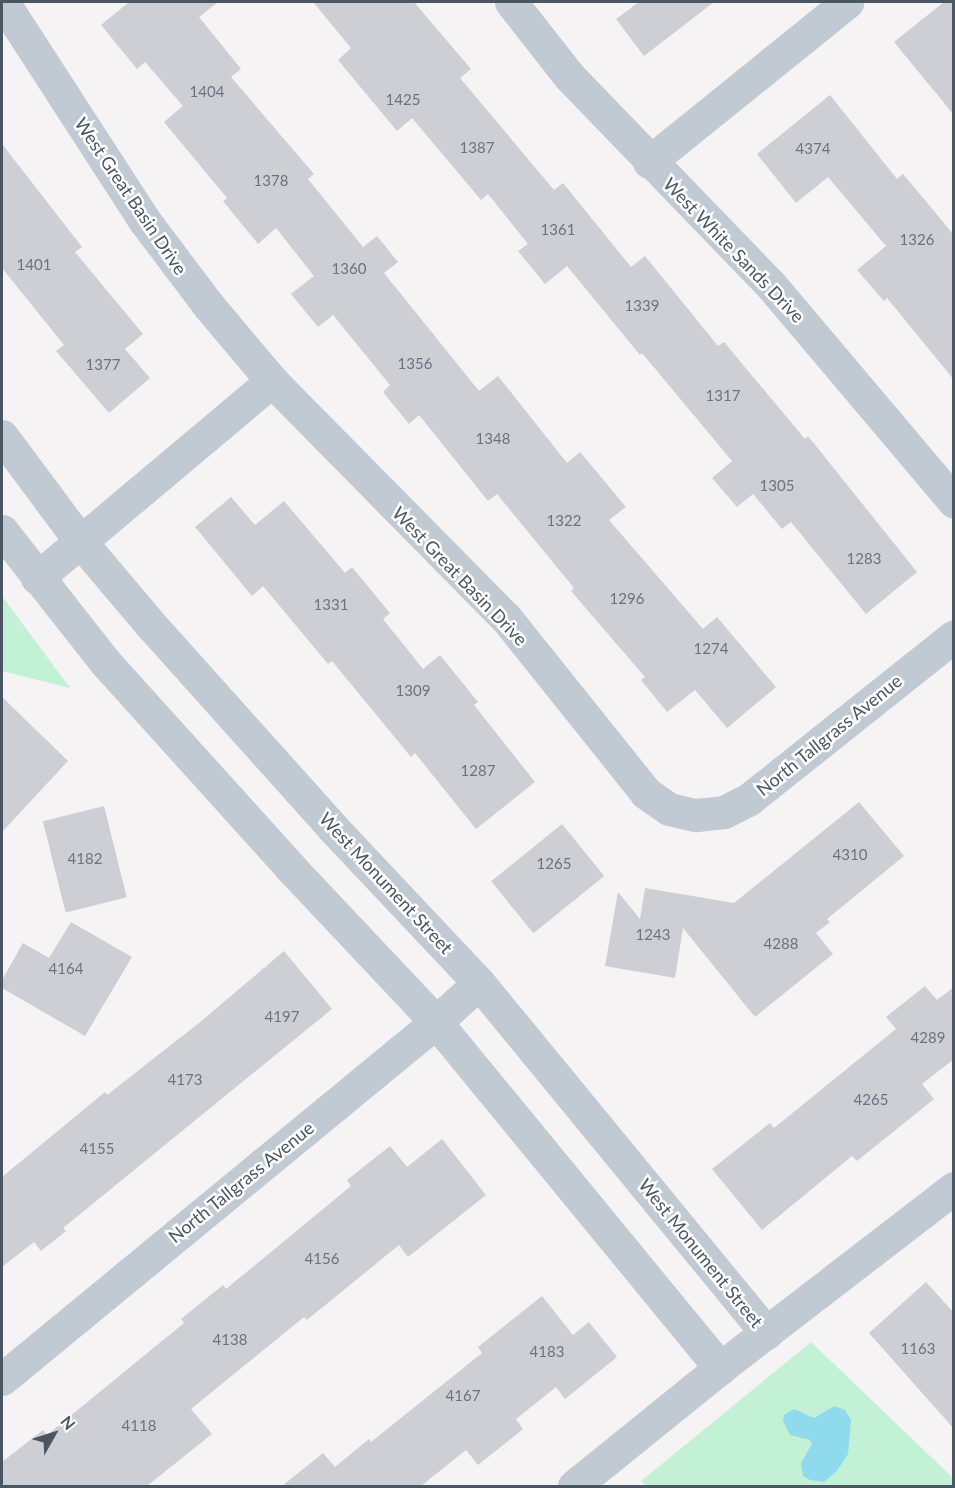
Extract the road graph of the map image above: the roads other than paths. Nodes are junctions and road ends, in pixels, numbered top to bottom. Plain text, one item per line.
1 (3, 2) edge
2 (511, 2) edge
3 (847, 2) edge
4 (649, 162) junction
5 (272, 381) junction
6 (2, 436) edge
7 (954, 502) edge
8 (2, 531) edge
9 (80, 541) junction
10 (37, 578) junction
11 (954, 636) edge
12 (696, 815) joint
13 (479, 983) junction
14 (436, 1022) junction
15 (950, 1196) edge
16 (766, 1333) junction
17 (720, 1368) junction
18 (2, 1379) edge
19 (574, 1486) edge

1 - 5 street, West Great Basin Drive
2 - 4 street, West White Sands Drive
3 - 4 street
4 - 7 street, West White Sands Drive
5 - 9 street
5 - 12 street, West Great Basin Drive
6 - 9 street, West Monument Street
8 - 10 street
9 - 10 street
9 - 13 street, West Monument Street
10 - 14 street
11 - 12 street, North Tallgrass Avenue
13 - 14 street, North Tallgrass Avenue
13 - 16 street, West Monument Street
14 - 17 street
14 - 18 street, North Tallgrass Avenue
15 - 16 street
16 - 17 street
17 - 19 street

